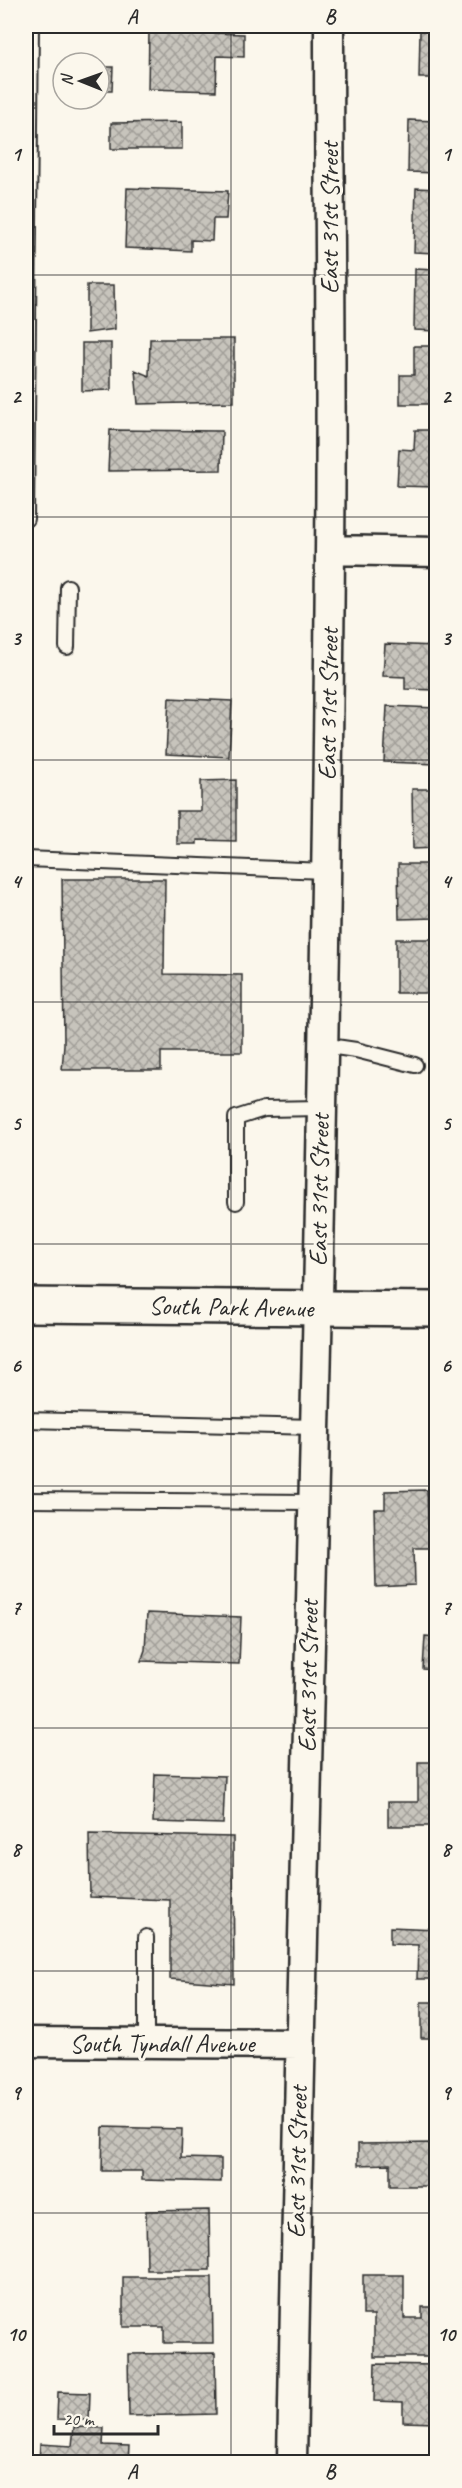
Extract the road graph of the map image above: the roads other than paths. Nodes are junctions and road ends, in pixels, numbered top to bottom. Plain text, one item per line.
1 (32, 26) edge
2 (329, 26) edge
3 (26, 519) edge
4 (330, 550) junction
5 (436, 552) edge
6 (68, 587) dead end
7 (67, 647) dead end
8 (26, 859) edge
9 (325, 871) junction
10 (322, 1045) junction
11 (415, 1065) dead end
12 (321, 1108) junction
13 (236, 1202) dead end
14 (26, 1305) edge
15 (317, 1308) junction
16 (436, 1309) edge
17 (26, 1420) edge
18 (314, 1427) junction
19 (26, 1500) edge
20 (313, 1502) junction
21 (146, 1937) dead end
22 (26, 2042) edge
23 (146, 2042) junction
24 (299, 2044) junction
25 (292, 2463) edge

1 - 3 lane
2 - 4 street, East 31st Street
4 - 5 street
4 - 9 street, East 31st Street
6 - 7 lane
8 - 9 lane
9 - 10 street, East 31st Street
10 - 11 lane
10 - 12 street, East 31st Street
12 - 13 lane
12 - 15 street, East 31st Street
14 - 15 main road, South Park Avenue
15 - 16 main road, South Park Avenue
15 - 18 street, East 31st Street
17 - 18 lane
18 - 20 street, East 31st Street
19 - 20 lane
20 - 24 street, East 31st Street
21 - 23 lane
22 - 23 street, South Tyndall Avenue
23 - 24 street, South Tyndall Avenue
24 - 25 street, East 31st Street

